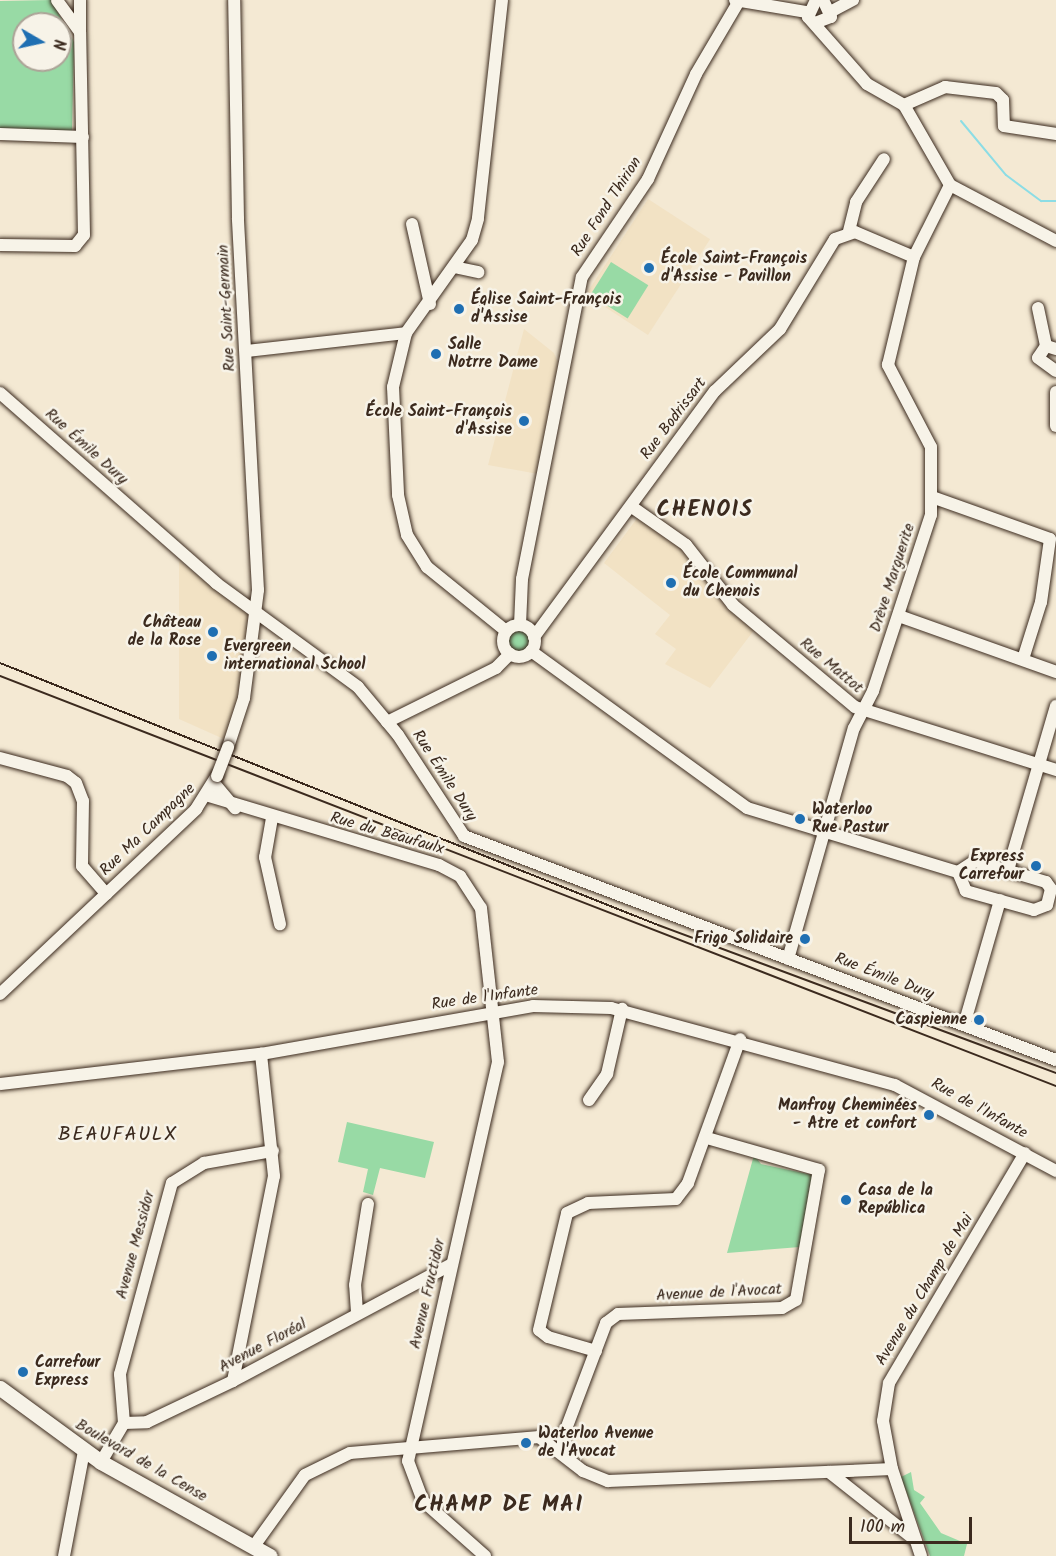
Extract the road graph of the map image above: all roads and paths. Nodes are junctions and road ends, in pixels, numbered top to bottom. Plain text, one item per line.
1 (57, 0) edge
2 (80, 0) edge
3 (234, 0) edge
4 (502, 0) edge
5 (737, 0) edge
6 (853, 0) edge
7 (814, 3) edge
8 (825, 18) junction
9 (80, 32) junction
10 (904, 105) junction
11 (0, 134) edge
12 (1056, 134) edge
13 (83, 137) junction
14 (884, 159) dead end
15 (950, 185) junction
16 (412, 224) dead end
17 (849, 231) junction
18 (1056, 241) edge
19 (0, 245) edge
20 (914, 257) junction
21 (454, 267) junction
22 (478, 272) dead end
23 (430, 304) junction
24 (1038, 308) dead end
25 (406, 333) junction
26 (1051, 347) edge
27 (246, 351) junction
28 (1056, 371) edge
29 (1056, 392) edge
30 (0, 393) edge
31 (1056, 426) edge
32 (932, 497) junction
33 (632, 507) junction
34 (257, 615) junction
35 (899, 616) junction
36 (520, 625) junction
37 (506, 631) junction
38 (534, 637) junction
39 (531, 651) junction
40 (510, 654) junction
41 (1023, 659) junction
42 (1056, 672) edge
43 (1056, 706) edge
44 (862, 711) junction
45 (387, 722) junction
46 (0, 759) edge
47 (1038, 765) junction
48 (1056, 770) edge
49 (216, 780) junction
50 (209, 796) junction
51 (235, 808) junction
52 (272, 818) junction
53 (824, 832) junction
54 (1008, 870) junction
55 (958, 872) junction
56 (105, 894) junction
57 (1054, 899) edge
58 (1000, 900) junction
59 (280, 924) dead end
60 (788, 959) junction
61 (0, 994) edge
62 (622, 1009) junction
63 (494, 1011) junction
64 (964, 1025) junction
65 (740, 1039) junction
66 (261, 1054) junction
67 (1056, 1060) edge
68 (0, 1084) edge
69 (589, 1100) dead end
70 (706, 1138) junction
71 (273, 1151) junction
72 (1025, 1153) junction
73 (1056, 1171) edge
74 (368, 1204) dead end
75 (452, 1264) junction
76 (357, 1312) junction
77 (596, 1351) junction
78 (233, 1381) junction
79 (0, 1388) edge
80 (124, 1423) junction
81 (563, 1437) junction
82 (546, 1439) junction
83 (409, 1448) junction
84 (84, 1451) junction
85 (563, 1453) junction
86 (101, 1462) junction
87 (892, 1469) junction
88 (829, 1472) junction
89 (916, 1541) junction
90 (254, 1546) junction
91 (64, 1556) edge
92 (270, 1556) edge
93 (484, 1556) edge
94 (921, 1556) edge

1 - 9 street
2 - 9 street
3 - 27 street, Rue Saint-Germain
4 - 21 street
5 - 7 street
5 - 36 street, Rue Fond Thirion
6 - 8 street
7 - 8 street
7 - 8 street
8 - 10 street
9 - 13 street
10 - 12 street
10 - 15 street
11 - 13 street
13 - 19 street
14 - 17 street
15 - 18 street
15 - 20 street, Drève Marguerite
16 - 23 street
17 - 20 street
17 - 33 street, Rue Bodrissart
20 - 32 street, Drève Marguerite
21 - 22 street
21 - 23 street
23 - 25 street
24 - 26 street
25 - 27 street
25 - 37 street
26 - 28 street
27 - 34 street, Rue Saint-Germain
29 - 31 street
30 - 34 street, Rue Émile Dury
32 - 35 street, Drève Marguerite
32 - 41 street
33 - 38 street, Rue Bodrissart
33 - 44 street, Rue Mattot
34 - 45 street, Rue Émile Dury
34 - 49 street, Rue Ma Campagne, bridge
35 - 41 street
35 - 44 street, Drève Marguerite
36 - 37 street
36 - 38 street
37 - 40 street
38 - 39 street
39 - 40 street
39 - 53 street
40 - 45 street
41 - 42 street
43 - 47 street
44 - 47 street, Rue Mattot
44 - 53 street, Drève Marguerite
45 - 60 street, Rue Émile Dury
46 - 56 street
47 - 48 street, Rue Mattot
47 - 54 street
49 - 50 street, Rue Ma Campagne
49 - 51 street
50 - 51 street, Rue du Beaufaulx
50 - 56 street, Rue Ma Campagne
51 - 52 street, Rue du Beaufaulx
52 - 59 street
52 - 63 street, Rue du Beaufaulx
53 - 55 street
53 - 60 street, Drève Marguerite
54 - 55 street
54 - 57 street
55 - 58 street
56 - 61 street, Rue Ma Campagne
57 - 58 street
58 - 64 street
60 - 64 street, Rue Émile Dury
62 - 63 street, Rue de l'Infante
62 - 65 street, Rue de l'Infante
62 - 69 street
63 - 66 street, Rue de l'Infante
63 - 75 street, Avenue Fructidor
64 - 67 street, Rue Émile Dury
65 - 70 street
65 - 72 street, Rue de l'Infante
66 - 68 street, Rue de l'Infante
66 - 71 street
70 - 77 street
70 - 77 street, Avenue de l'Avocat
71 - 78 street
71 - 80 street, Avenue Messidor
72 - 73 street, Rue de l'Infante
72 - 87 street, Avenue du Champ de Mai
74 - 76 street
75 - 76 street, Avenue Floréal
75 - 83 street, Avenue Fructidor
76 - 78 street, Avenue Floréal
77 - 81 street, Avenue de l'Avocat
78 - 80 street, Avenue Floréal
79 - 84 main road, Boulevard de la Cense
80 - 86 street
81 - 82 street
81 - 85 street, Avenue de l'Avocat
82 - 83 street
82 - 85 street
83 - 90 street
83 - 93 street, Avenue Fructidor
84 - 86 main road, Boulevard de la Cense
84 - 91 street
85 - 88 street
86 - 90 main road, Boulevard de la Cense
87 - 88 street
87 - 89 street, Avenue du Champ de Mai
88 - 89 street
89 - 94 street, Avenue du Champ de Mai
90 - 92 main road, Boulevard de la Cense

